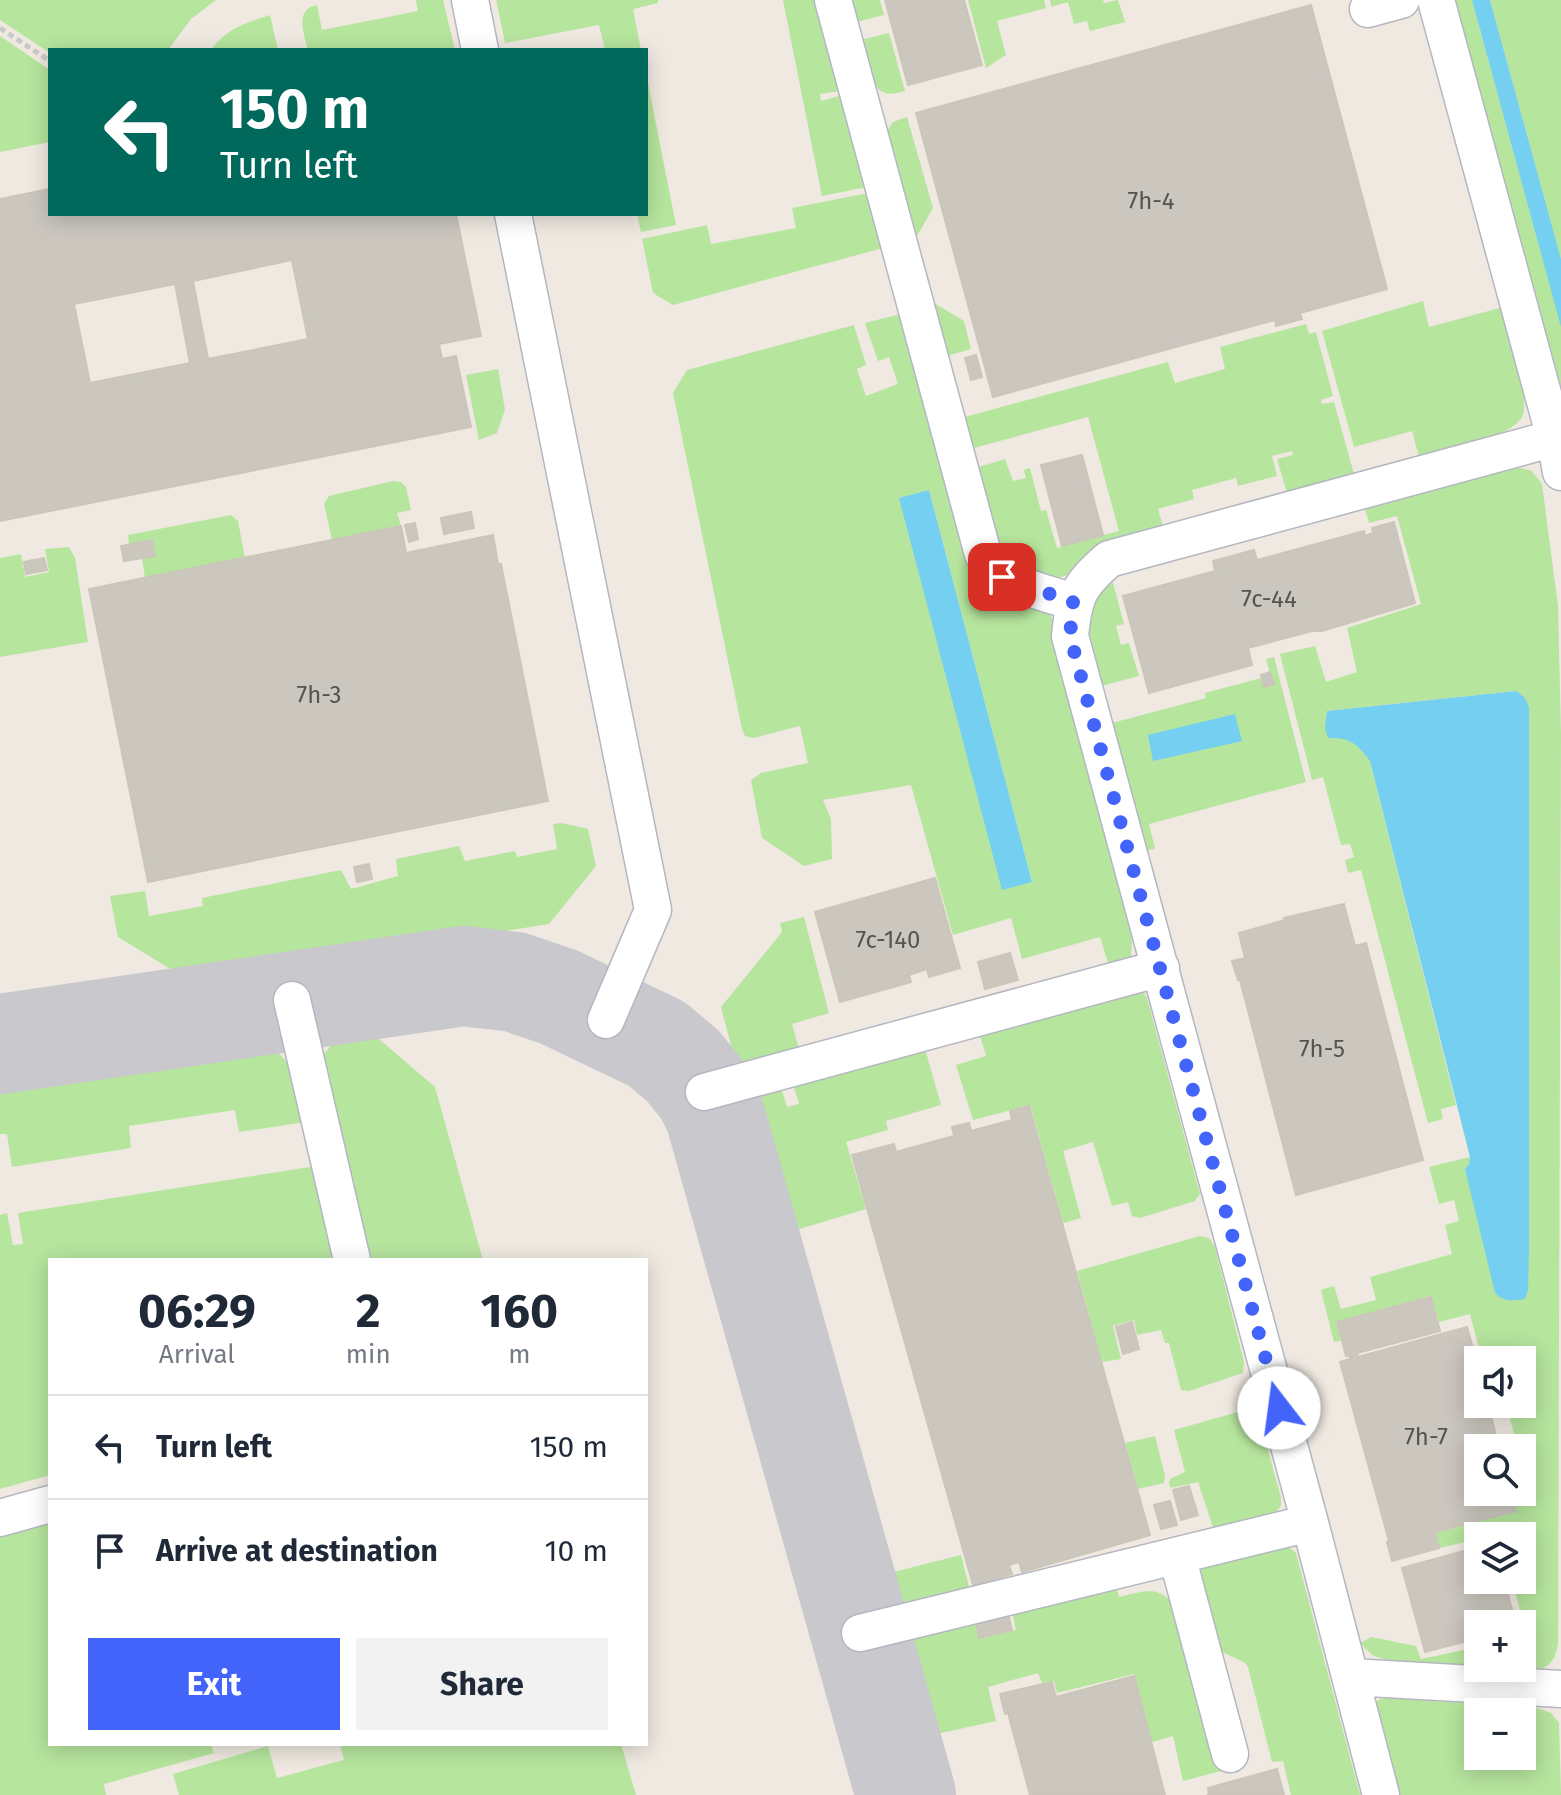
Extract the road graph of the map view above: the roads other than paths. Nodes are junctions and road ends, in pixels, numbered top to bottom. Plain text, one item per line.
1 (470, 0) edge
2 (833, 0) edge
3 (1436, 0) edge
4 (480, 48) edge
5 (513, 216) edge
6 (1558, 455) edge
7 (1073, 602) junction
8 (1161, 968) junction
9 (292, 1000) dead end
10 (606, 1020) dead end
11 (704, 1092) dead end
12 (352, 1258) edge
13 (48, 1505) edge
14 (0, 1518) edge
15 (1310, 1523) junction
16 (1177, 1556) junction
17 (860, 1633) dead end
18 (1351, 1677) junction
19 (1561, 1689) edge
20 (1230, 1754) dead end
21 (1381, 1795) edge

1 - 4 street
2 - 7 street
3 - 6 street
5 - 10 street
6 - 7 street
7 - 8 street
8 - 11 street
8 - 15 street
9 - 12 street
13 - 14 street
15 - 16 street
15 - 18 street
16 - 17 street
16 - 20 street
18 - 19 street
18 - 21 street

